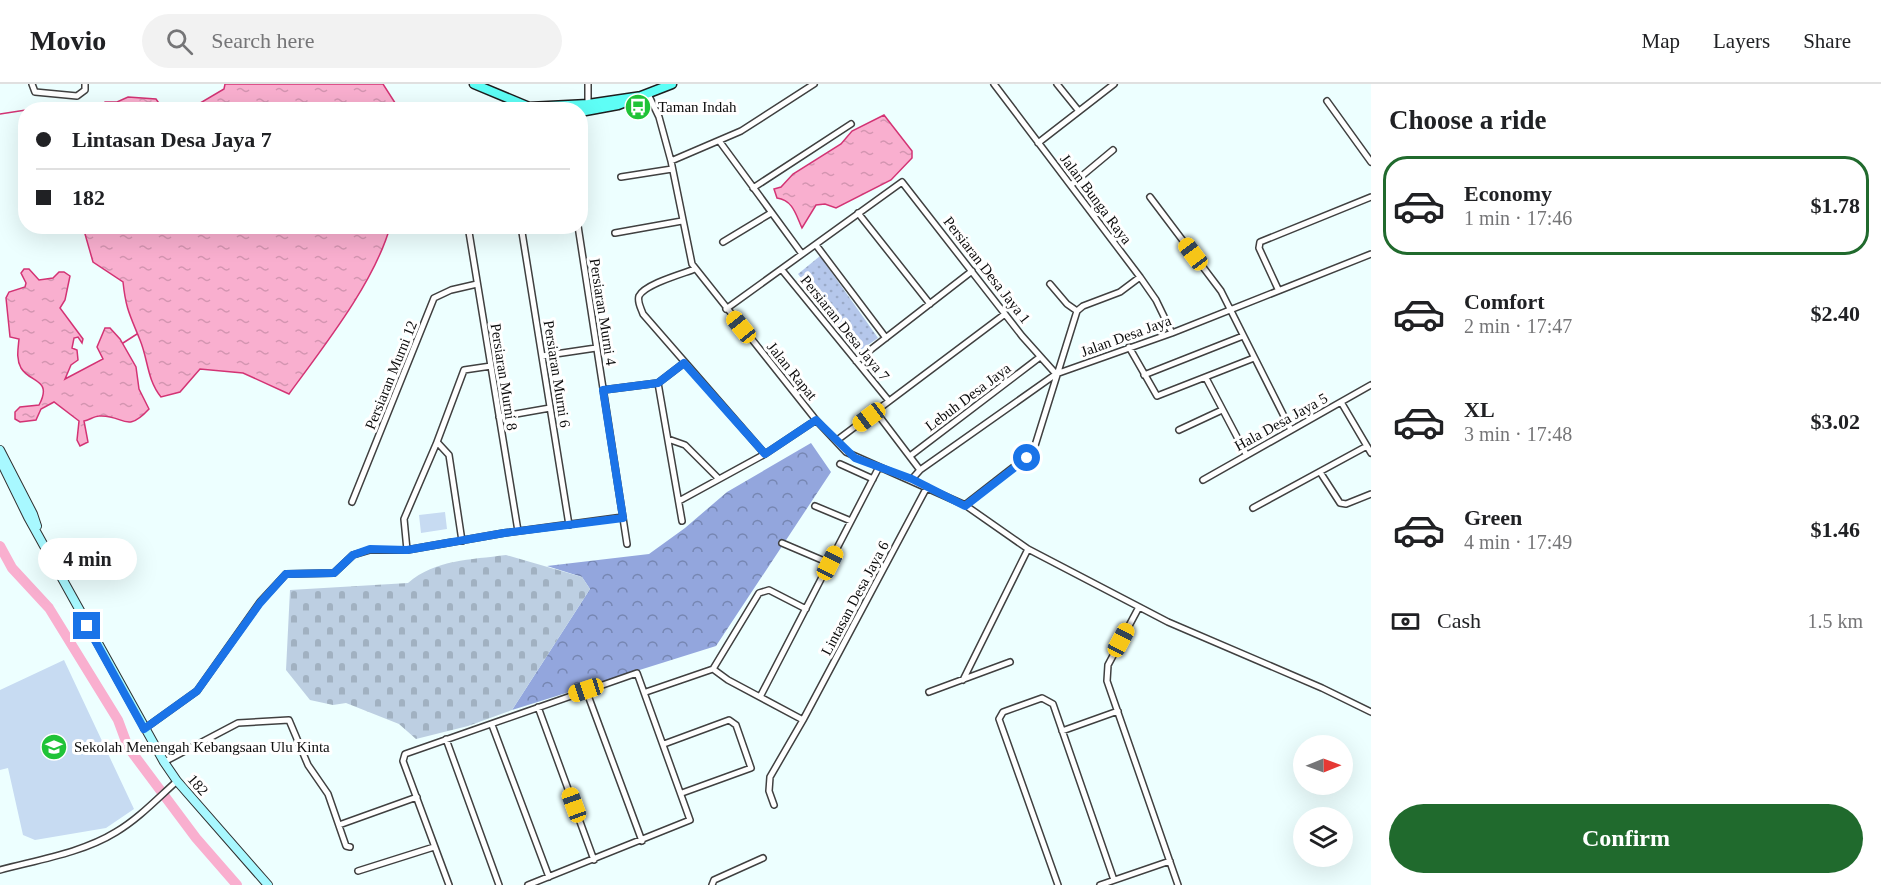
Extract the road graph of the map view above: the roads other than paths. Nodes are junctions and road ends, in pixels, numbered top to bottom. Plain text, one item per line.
1 (474, 84) edge
2 (588, 84) edge
3 (672, 84) edge
4 (814, 84) edge
5 (994, 84) edge
6 (1057, 84) edge
7 (1114, 84) edge
8 (32, 86) edge
9 (85, 87) edge
10 (645, 95) junction
11 (1327, 101) dead end
12 (518, 102) edge
13 (585, 102) edge
14 (588, 109) edge
15 (1078, 110) junction
16 (851, 124) dead end
17 (720, 142) junction
18 (1038, 143) junction
19 (1113, 150) dead end
20 (671, 160) junction
21 (1371, 162) edge
22 (672, 169) junction
23 (621, 177) dead end
24 (1071, 185) junction
25 (753, 188) junction
26 (1150, 197) dead end
27 (1371, 197) edge
28 (771, 213) junction
29 (858, 213) junction
30 (682, 221) junction
31 (615, 233) dead end
32 (469, 234) edge
33 (523, 234) edge
34 (579, 234) edge
35 (723, 242) dead end
36 (816, 245) junction
37 (802, 254) junction
38 (1371, 254) edge
39 (695, 269) junction
40 (782, 270) junction
41 (972, 271) junction
42 (1140, 278) junction
43 (477, 284) junction
44 (1050, 284) dead end
45 (1278, 289) junction
46 (930, 304) junction
47 (726, 309) junction
48 (1229, 309) junction
49 (1077, 311) junction
50 (1005, 314) junction
51 (1172, 333) junction
52 (1243, 336) junction
53 (886, 338) junction
54 (1129, 347) junction
55 (596, 348) junction
56 (542, 356) junction
57 (1040, 357) junction
58 (1254, 358) junction
59 (856, 361) junction
60 (684, 363) junction
61 (491, 366) junction
62 (1056, 374) junction
63 (1144, 375) junction
64 (1206, 378) junction
65 (658, 383) junction
66 (1371, 385) edge
67 (603, 390) junction
68 (889, 401) junction
69 (1341, 402) junction
70 (550, 408) junction
71 (1222, 410) junction
72 (876, 412) junction
73 (499, 417) junction
74 (816, 420) junction
75 (1179, 430) dead end
76 (1291, 430) junction
77 (668, 439) junction
78 (836, 441) junction
79 (437, 442) junction
80 (1367, 446) junction
81 (0, 450) edge
82 (1371, 453) edge
83 (765, 454) junction
84 (1246, 454) junction
85 (910, 456) junction
86 (0, 460) edge
87 (840, 464) dead end
88 (879, 467) junction
89 (920, 470) junction
90 (1320, 472) junction
91 (719, 479) junction
92 (873, 479) junction
93 (912, 479) junction
94 (1203, 480) dead end
95 (927, 487) junction
96 (1371, 495) edge
97 (679, 501) junction
98 (352, 502) dead end
99 (815, 506) dead end
100 (965, 506) junction
101 (1253, 508) dead end
102 (623, 518) junction
103 (682, 521) dead end
104 (851, 521) junction
105 (569, 525) junction
106 (518, 531) junction
107 (38, 533) junction
108 (462, 541) junction
109 (782, 543) dead end
110 (627, 544) dead end
111 (1028, 549) junction
112 (407, 550) junction
113 (830, 563) junction
114 (1139, 607) junction
115 (806, 609) junction
116 (1010, 662) dead end
117 (714, 669) junction
118 (963, 680) junction
119 (586, 690) junction
120 (646, 692) junction
121 (930, 692) dead end
122 (760, 697) junction
123 (538, 707) junction
124 (1118, 711) junction
125 (1371, 712) edge
126 (803, 720) junction
127 (492, 725) junction
128 (144, 729) junction
129 (1062, 731) junction
130 (446, 739) junction
131 (664, 744) junction
132 (164, 762) junction
133 (177, 781) junction
134 (682, 794) junction
135 (417, 797) junction
136 (774, 805) dead end
137 (339, 825) junction
138 (642, 841) junction
139 (350, 847) dead end
140 (435, 847) junction
141 (763, 858) dead end
142 (594, 860) junction
143 (1170, 861) junction
144 (0, 870) edge
145 (358, 872) dead end
146 (549, 877) junction
147 (1114, 880) junction
148 (268, 885) edge
149 (449, 885) edge
150 (499, 885) edge
151 (528, 885) edge
152 (712, 885) edge
153 (1058, 885) edge
154 (1100, 885) edge
155 (1178, 885) edge

1 - 12 main road
2 - 13 street
3 - 10 main road
4 - 17 street
5 - 18 street, Jalan Bunga Raya
6 - 15 street
7 - 15 street
8 - 9 street
10 - 14 main road
10 - 20 street, Jalan Rapat
11 - 21 street
15 - 18 street
16 - 25 street
17 - 20 street
17 - 25 street
18 - 24 street, Jalan Bunga Raya
19 - 24 street
20 - 22 street, Jalan Rapat
22 - 23 street
22 - 30 street, Jalan Rapat
24 - 42 street, Jalan Bunga Raya
25 - 28 street
26 - 48 street
27 - 45 street
28 - 35 street
28 - 37 street
29 - 36 street
29 - 41 street, Persiaran Desa Jaya 1
29 - 46 street
30 - 31 street
30 - 39 street, Jalan Rapat
32 - 43 street, Persiaran Murni 8
33 - 56 street, Persiaran Murni 6
34 - 55 street, Persiaran Murni 4
36 - 37 street
36 - 53 street
37 - 40 street
38 - 45 street, Jalan Desa Jaya
39 - 47 street, Jalan Rapat
39 - 60 street
40 - 47 street
40 - 59 street, Persiaran Desa Jaya 7
41 - 46 street
41 - 50 street, Persiaran Desa Jaya 1
42 - 49 street
42 - 51 street, Jalan Bunga Raya
43 - 61 street, Persiaran Murni 8
43 - 98 street, Persiaran Murni 12
44 - 49 street
45 - 48 street, Jalan Desa Jaya
46 - 53 street
47 - 74 street, Jalan Rapat
48 - 51 street, Jalan Desa Jaya
48 - 52 street
49 - 62 street
50 - 57 street, Persiaran Desa Jaya 1
50 - 68 street
51 - 54 street, Jalan Desa Jaya
52 - 58 street
52 - 63 street
53 - 59 street
54 - 62 street, Jalan Desa Jaya
54 - 63 street
55 - 56 street
55 - 67 street, Persiaran Murni 4
56 - 70 street, Persiaran Murni 6
57 - 62 street, Persiaran Desa Jaya 1
57 - 85 street, Lebuh Desa Jaya
58 - 64 street
58 - 76 street
59 - 68 street, Persiaran Desa Jaya 7
60 - 65 street
60 - 83 street
61 - 73 street, Persiaran Murni 8
61 - 79 street
62 - 89 street, Jalan Desa Jaya
62 - 100 street
63 - 64 street
64 - 71 street
65 - 67 street
65 - 77 street
66 - 69 street, Hala Desa Jaya 5
67 - 102 street, Persiaran Murni 4
68 - 72 street
69 - 76 street, Hala Desa Jaya 5
69 - 80 street
70 - 73 street
70 - 105 street, Persiaran Murni 6
71 - 75 street
71 - 84 street
72 - 78 street
72 - 85 street
73 - 106 street, Persiaran Murni 8
74 - 78 street, Jalan Rapat
74 - 83 street
76 - 84 street, Hala Desa Jaya 5
77 - 91 street
77 - 97 street
78 - 88 street, Jalan Rapat
79 - 108 street
79 - 112 street
80 - 82 street
80 - 90 street
81 - 107 street, 182
83 - 91 street
84 - 94 street, Hala Desa Jaya 5
85 - 89 street
86 - 107 street, 182
87 - 92 street
88 - 92 street
88 - 93 street, Jalan Rapat
89 - 93 street, Jalan Desa Jaya
90 - 96 street
90 - 101 street
91 - 97 street
92 - 104 street
93 - 95 street, Jalan Rapat
95 - 100 street, Jalan Rapat
95 - 126 street, Lintasan Desa Jaya 6
97 - 103 street
99 - 104 street
100 - 111 street, Jalan Rapat
102 - 105 street
102 - 110 street, Persiaran Murni 4
104 - 113 street
105 - 106 street
106 - 108 street
107 - 128 street, 182
108 - 112 street
109 - 113 street
111 - 114 street, Jalan Rapat
111 - 118 street
112 - 128 street
113 - 115 street
114 - 124 street
114 - 125 street, Jalan Rapat
115 - 117 street
115 - 122 street
116 - 118 street
117 - 120 street
117 - 122 street
118 - 121 street
119 - 120 street
119 - 123 street
119 - 138 street
120 - 131 street
122 - 126 street
123 - 127 street
123 - 142 street
124 - 129 street
124 - 143 street
126 - 136 street, Lintasan Desa Jaya 6
127 - 130 street
127 - 146 street
128 - 132 street, 182
129 - 147 street
129 - 153 street
130 - 135 street
130 - 150 street
131 - 134 street
131 - 134 street
132 - 133 street, 182
132 - 137 street
133 - 144 street
133 - 148 street, 182
134 - 138 street
135 - 137 street
135 - 140 street
137 - 139 street
138 - 142 street
140 - 145 street
140 - 149 street
141 - 152 street
142 - 146 street
143 - 147 street
143 - 155 street
146 - 151 street
147 - 154 street

